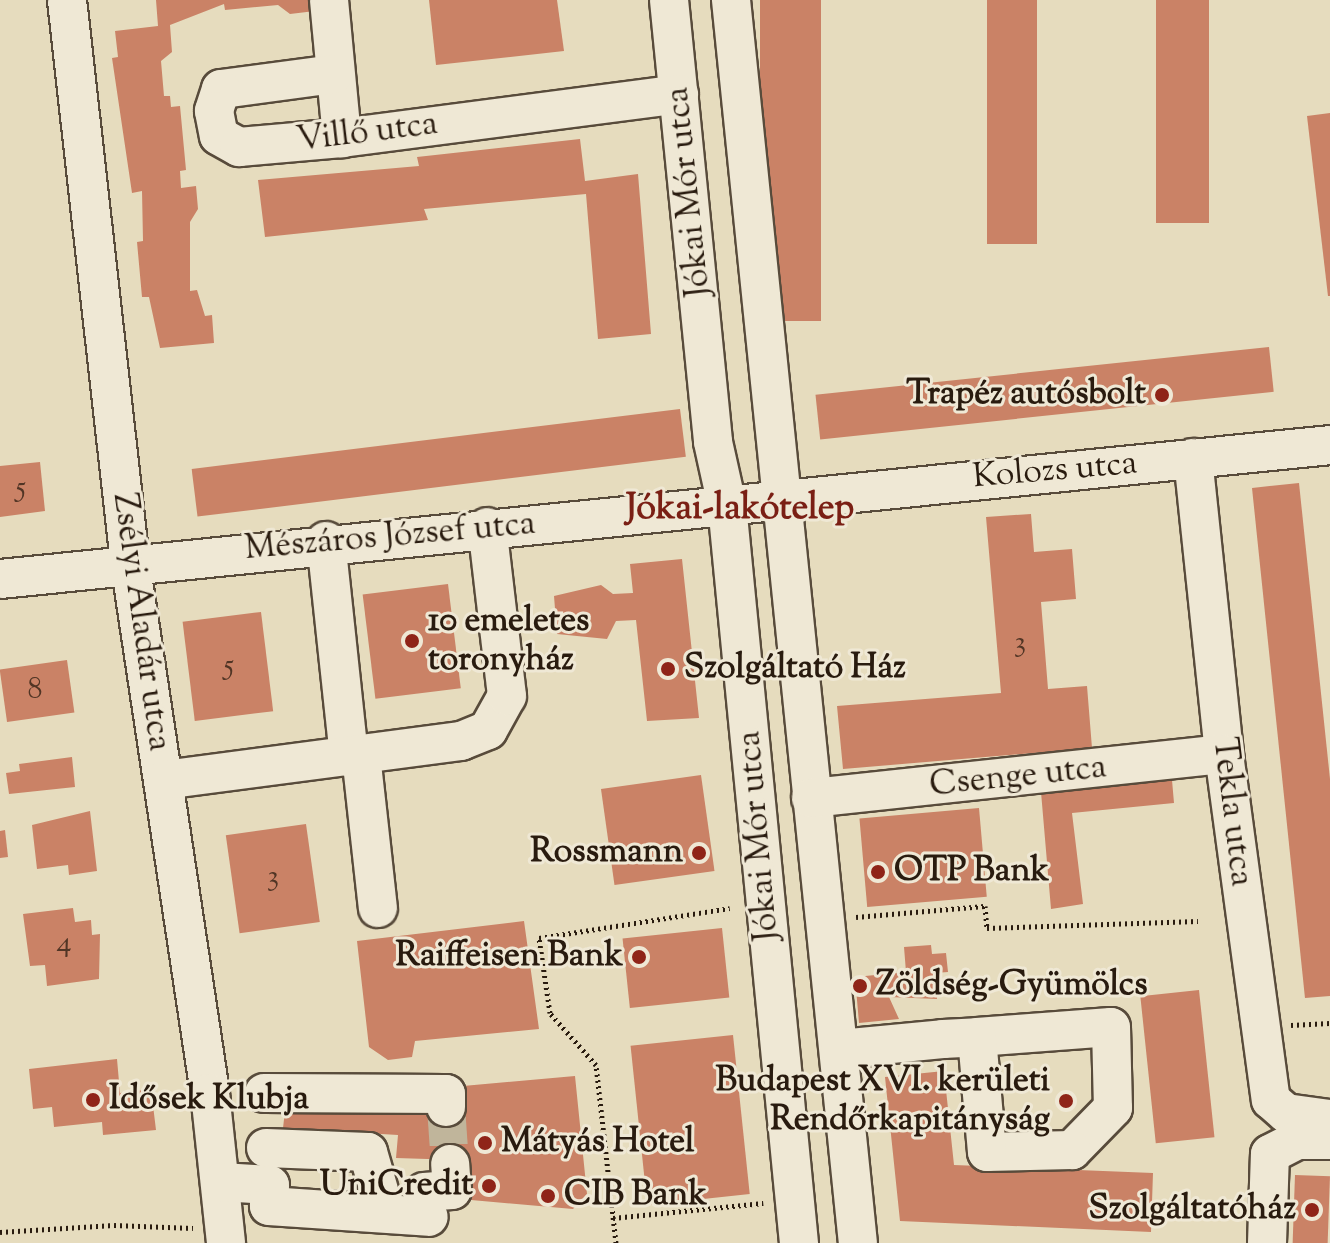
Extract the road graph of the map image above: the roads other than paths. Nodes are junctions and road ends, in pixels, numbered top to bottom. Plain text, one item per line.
1 (67, 0) edge
2 (329, 0) edge
3 (669, 0) edge
4 (731, 0) edge
5 (334, 74) junction
6 (679, 94) junction
7 (342, 138) junction
8 (1330, 445) edge
9 (1193, 458) junction
10 (781, 499) junction
11 (727, 505) junction
12 (487, 527) junction
13 (326, 541) junction
14 (130, 562) junction
15 (0, 579) edge
16 (1224, 754) junction
17 (355, 756) junction
18 (164, 780) junction
19 (811, 798) junction
20 (378, 908) dead end
21 (977, 1037) dead end
22 (840, 1049) junction
23 (264, 1093) dead end
24 (446, 1107) dead end
25 (1330, 1119) edge
26 (1330, 1140) edge
27 (450, 1164) tunnel mouth
28 (268, 1167) junction
29 (221, 1182) junction
30 (379, 1190) dead end
31 (226, 1243) edge
32 (799, 1243) edge
33 (858, 1243) edge
34 (1267, 1243) edge

1 - 14 street, Zsélyi Aladár utca
2 - 5 street
3 - 6 street, Jókai Mór utca
4 - 10 street, Jókai Mór utca
5 - 7 street
5 - 7 street, Villő utca
6 - 7 street, Villő utca
6 - 11 street, Jókai Mór utca
8 - 9 street, Kolozs utca
9 - 10 street, Kolozs utca
9 - 16 street, Tekla utca
10 - 11 street, Mészáros József utca
10 - 19 street, Jókai Mór utca
11 - 12 street, Mészáros József utca
11 - 32 street, Jókai Mór utca
12 - 13 street, Mészáros József utca
12 - 17 street
13 - 14 street, Mészáros József utca
13 - 17 street
14 - 15 street, Mészáros József utca
14 - 18 street, Zsélyi Aladár utca
16 - 19 street, Csenge utca
16 - 25 street, Tekla utca
17 - 18 street
17 - 20 street
18 - 29 street, Zsélyi Aladár utca
19 - 22 street, Jókai Mór utca
21 - 22 street
22 - 33 street, Jókai Mór utca
23 - 24 street
26 - 34 street
27 - 28 street
28 - 29 street
28 - 30 street
29 - 31 street, Zsélyi Aladár utca

